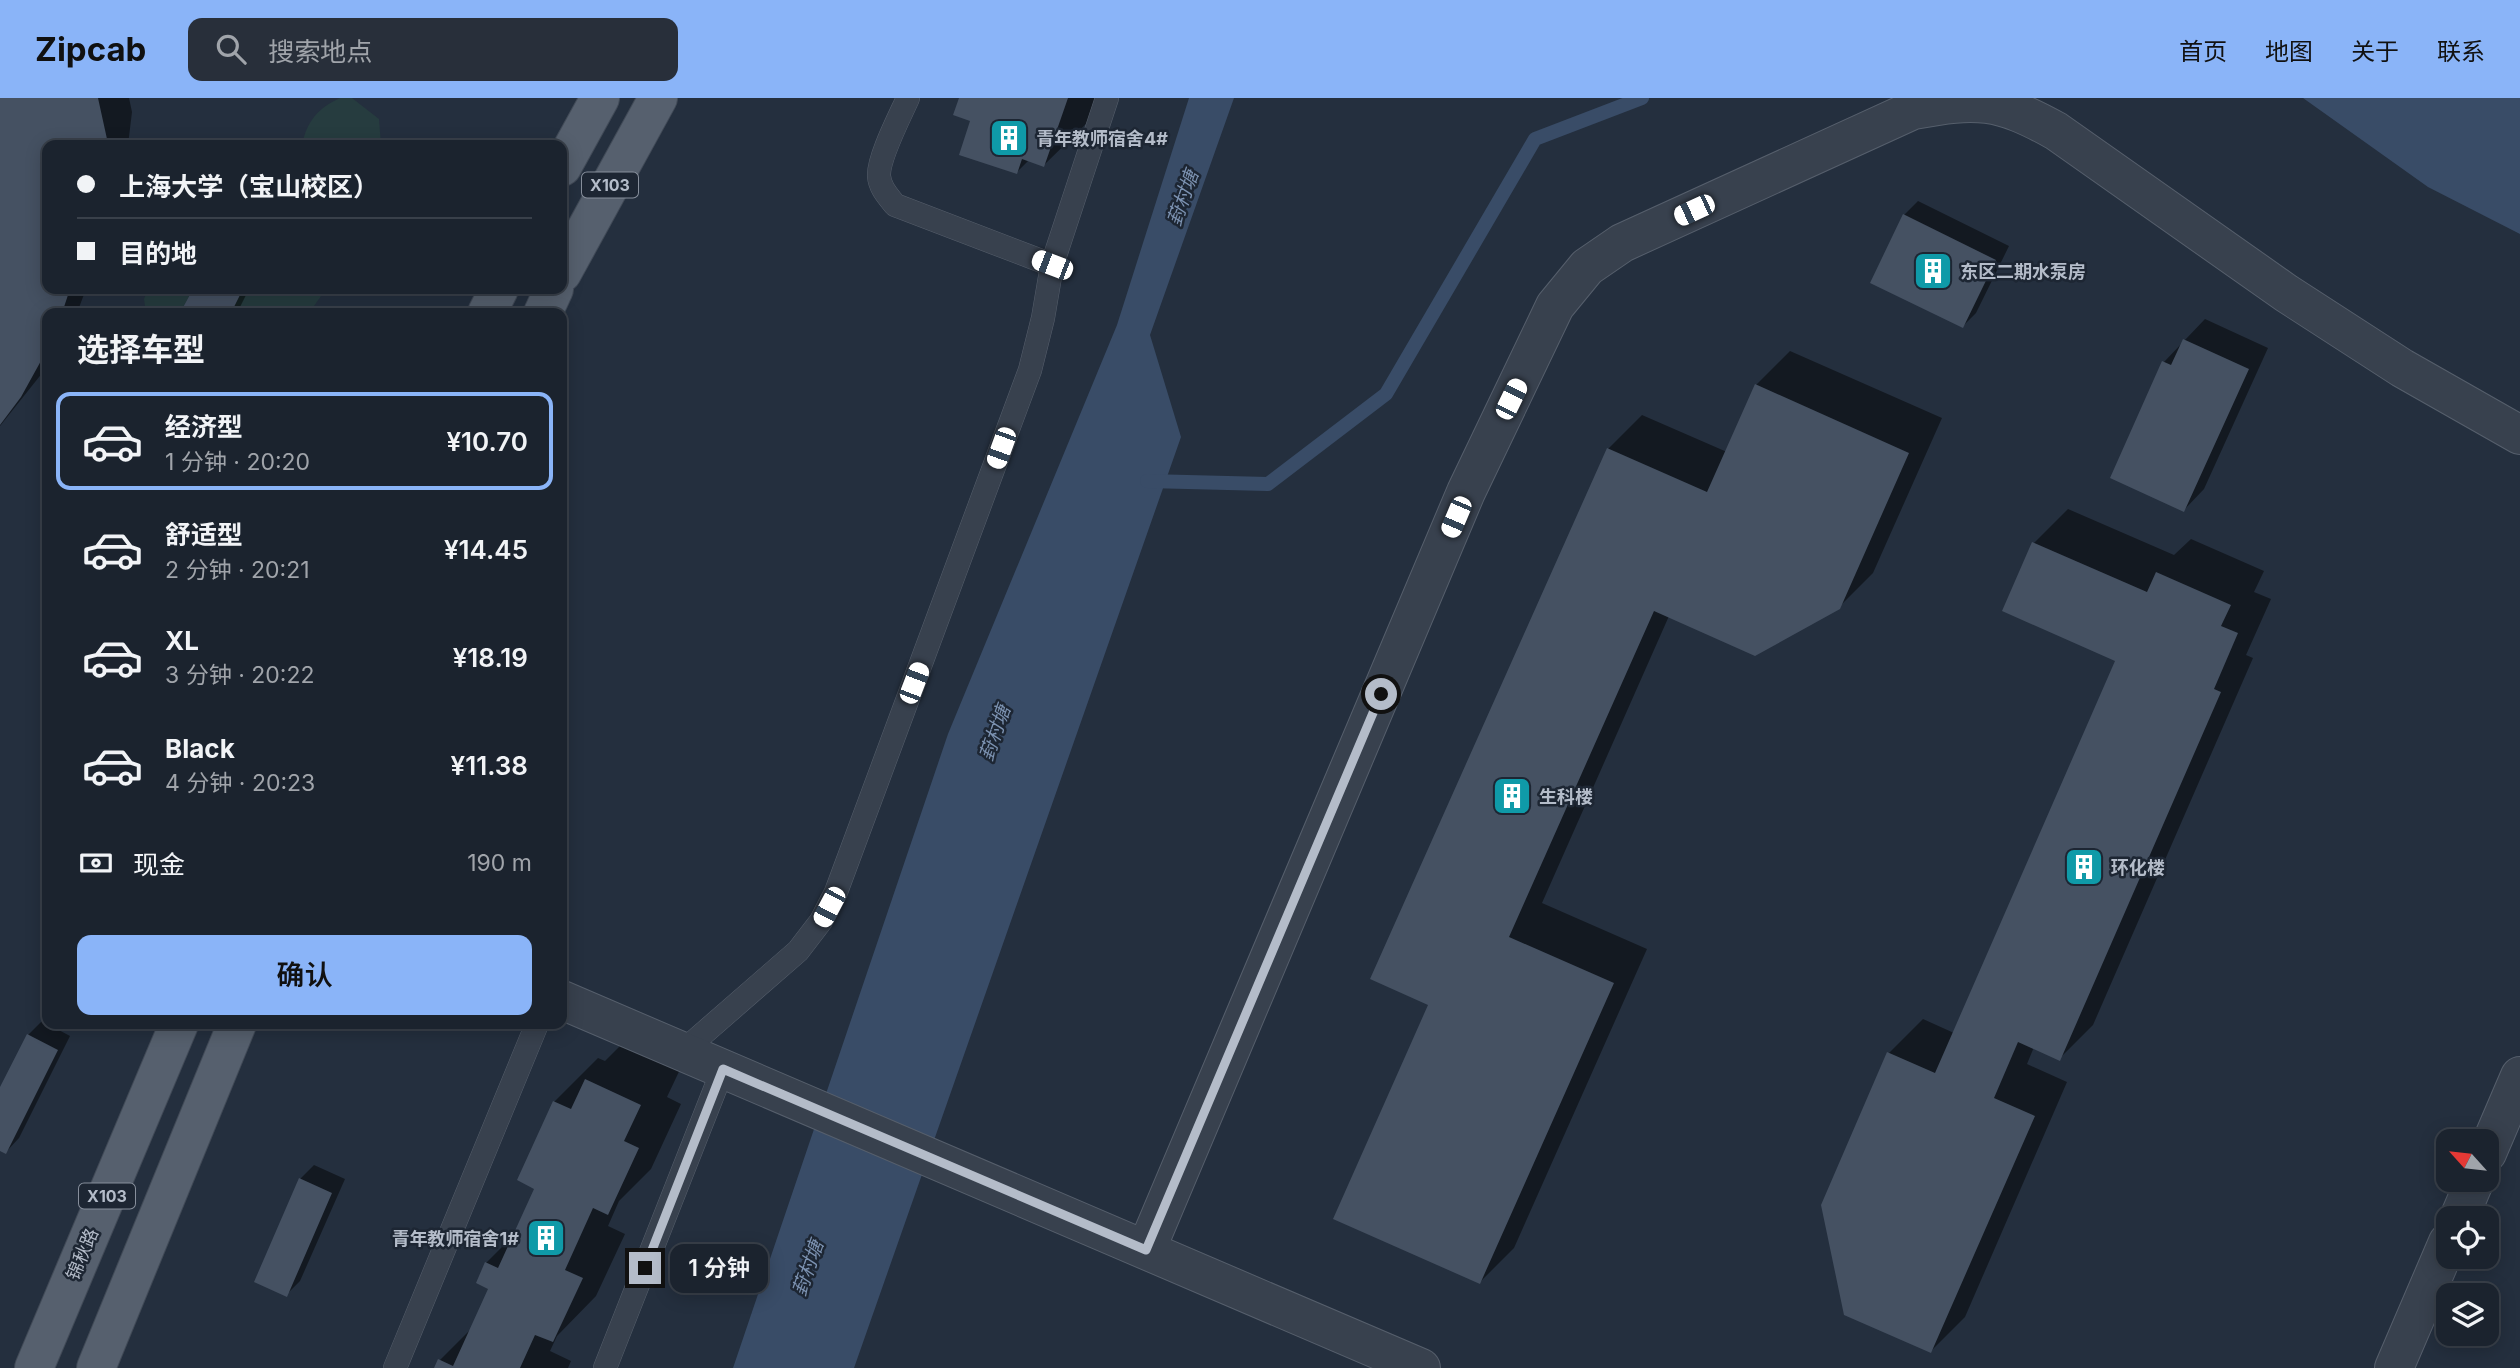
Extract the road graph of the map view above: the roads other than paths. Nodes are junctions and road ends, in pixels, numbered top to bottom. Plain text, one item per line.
1 (600, 98) edge
2 (659, 98) edge
3 (908, 98) edge
4 (1107, 98) edge
5 (567, 158) edge
6 (567, 264) edge
7 (1052, 265) junction
8 (2520, 435) edge
9 (567, 1002) edge
10 (177, 1029) edge
11 (235, 1029) edge
12 (535, 1029) edge
13 (682, 1052) junction
14 (723, 1069) junction
15 (2520, 1076) edge
16 (2497, 1129) edge
17 (1146, 1250) junction
18 (2436, 1269) edge
19 (34, 1368) edge
20 (96, 1368) edge
21 (395, 1368) edge
22 (606, 1368) edge
23 (1421, 1368) edge
24 (2394, 1368) edge

1 - 5 main road, X103
2 - 6 main road, X103
3 - 7 lane
4 - 7 lane
7 - 13 lane
8 - 17 street
9 - 13 street
10 - 19 main road, 锦秋路 / X103
11 - 20 main road, X103
12 - 21 lane
13 - 14 street
14 - 17 street
14 - 22 lane
15 - 16 street
17 - 23 street
18 - 24 street

